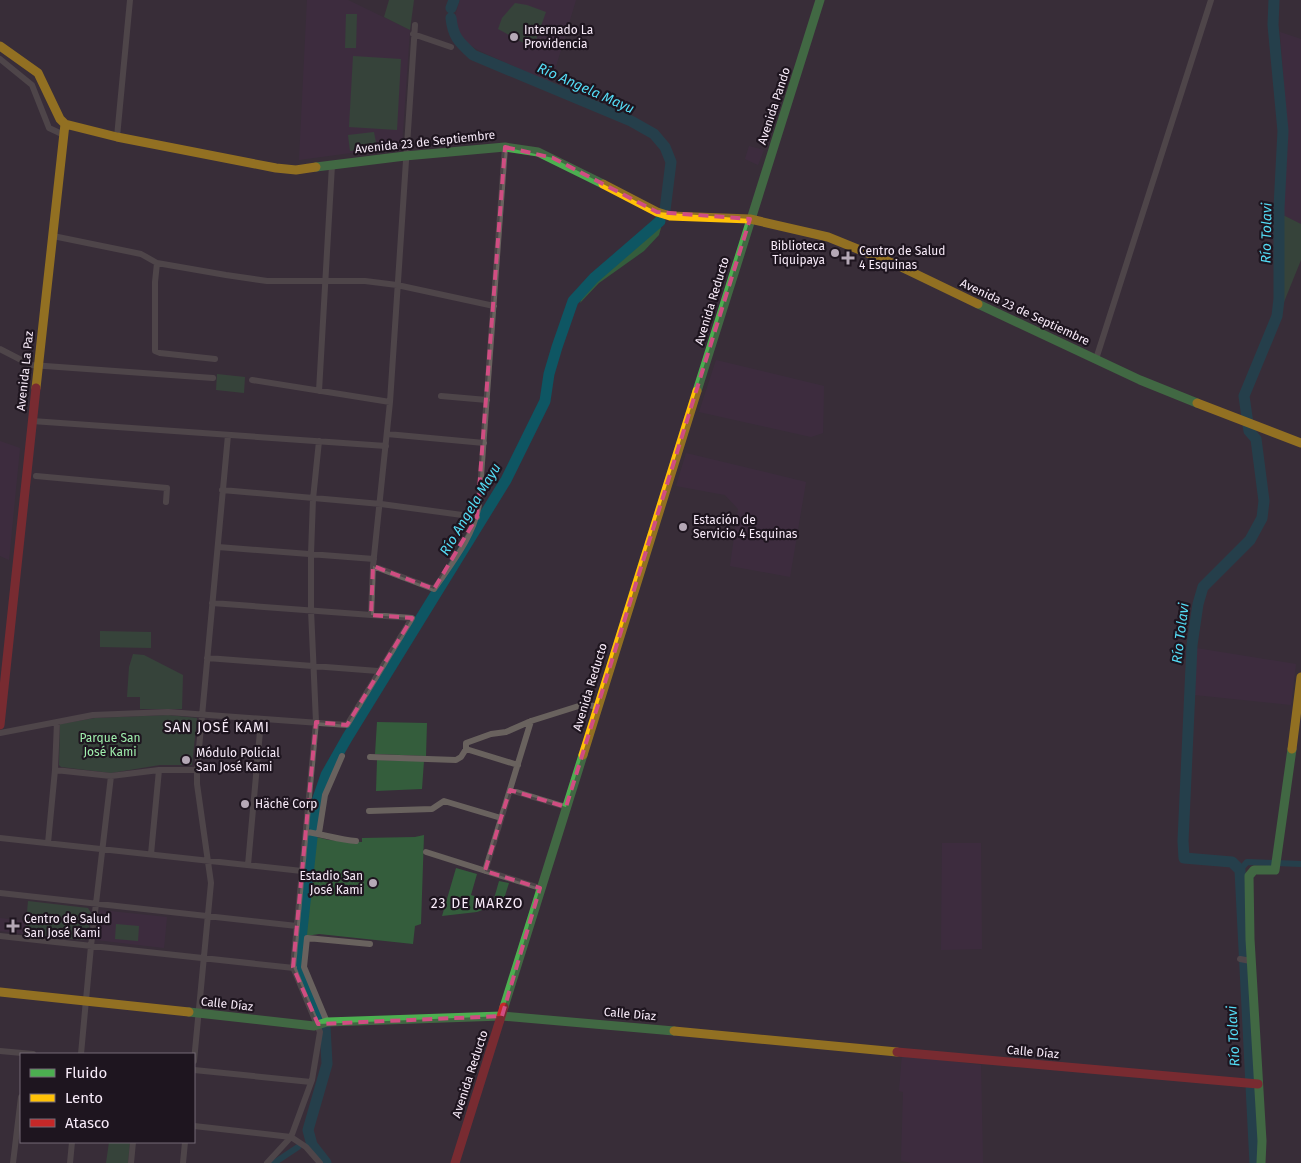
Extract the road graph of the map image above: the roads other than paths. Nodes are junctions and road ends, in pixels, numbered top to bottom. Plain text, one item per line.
1 (130, 0) edge
2 (820, 0) edge
3 (1211, 0) edge
4 (415, 26) dead end
5 (413, 34) junction
6 (0, 46) edge
7 (451, 47) dead end
8 (0, 60) edge
9 (65, 124) junction
10 (64, 135) junction
11 (117, 137) junction
12 (505, 147) junction
13 (405, 156) junction
14 (332, 165) junction
15 (750, 219) junction
16 (52, 236) junction
17 (157, 262) junction
18 (326, 282) junction
19 (397, 285) junction
20 (494, 306) junction
21 (0, 349) edge
22 (215, 359) dead end
23 (1096, 360) junction
24 (38, 365) junction
25 (213, 378) dead end
26 (252, 380) dead end
27 (319, 391) junction
28 (441, 396) dead end
29 (487, 400) junction
30 (390, 402) junction
31 (32, 421) junction
32 (388, 434) junction
33 (228, 435) junction
34 (319, 441) junction
35 (484, 443) junction
36 (1301, 443) edge
37 (386, 446) junction
38 (36, 476) dead end
39 (222, 490) junction
40 (313, 499) junction
41 (166, 502) dead end
42 (381, 504) junction
43 (477, 516) junction
44 (218, 547) junction
45 (311, 554) junction
46 (374, 562) junction
47 (212, 603) junction
48 (311, 610) junction
49 (371, 615) junction
50 (207, 658) junction
51 (314, 666) junction
52 (378, 671) junction
53 (1301, 677) edge
54 (597, 707) junction
55 (203, 714) junction
56 (261, 720) junction
57 (531, 721) junction
58 (57, 722) junction
59 (316, 722) junction
60 (0, 724) edge
61 (0, 734) edge
62 (466, 750) junction
63 (342, 756) dead end
64 (370, 757) dead end
65 (518, 765) junction
66 (55, 770) junction
67 (158, 770) junction
68 (197, 770) junction
69 (111, 776) junction
70 (510, 790) junction
71 (566, 807) junction
72 (369, 811) dead end
73 (501, 818) junction
74 (306, 832) junction
75 (319, 833) junction
76 (0, 838) edge
77 (356, 840) dead end
78 (48, 843) junction
79 (103, 849) junction
80 (426, 852) dead end
81 (151, 854) junction
82 (208, 860) junction
83 (248, 865) junction
84 (302, 870) junction
85 (485, 871) junction
86 (540, 888) junction
87 (0, 894) edge
88 (96, 904) junction
89 (208, 916) junction
90 (297, 926) junction
91 (0, 936) edge
92 (370, 944) dead end
93 (91, 946) junction
94 (204, 958) junction
95 (294, 968) junction
96 (0, 992) edge
97 (86, 1002) junction
98 (199, 1014) junction
99 (502, 1016) junction
100 (323, 1023) junction
101 (0, 1051) edge
102 (20, 1053) edge
103 (81, 1053) edge
104 (195, 1053) edge
105 (195, 1070) edge
106 (311, 1082) junction
107 (1252, 1083) junction
108 (20, 1104) edge
109 (195, 1126) edge
110 (291, 1137) junction
111 (72, 1143) edge
112 (133, 1143) edge
113 (185, 1143) edge
114 (13, 1163) edge
115 (70, 1163) edge
116 (131, 1163) edge
117 (183, 1163) edge
118 (267, 1163) edge
119 (320, 1163) edge
120 (455, 1163) edge
121 (1261, 1163) edge

1 - 11 street
2 - 15 main road, Avenida Pando
3 - 23 street
4 - 5 street
5 - 7 street
5 - 13 street
6 - 9 main road
8 - 10 street
9 - 10 main road, Avenida La Paz
9 - 11 main road, Avenida 23 de Septiembre
10 - 16 main road, Avenida La Paz
11 - 14 main road, Avenida 23 de Septiembre
12 - 13 main road, Avenida 23 de Septiembre
12 - 15 main road, Avenida 23 de Septiembre
12 - 20 street
13 - 14 main road, Avenida 23 de Septiembre
13 - 19 street
14 - 18 street
15 - 23 main road, Avenida 23 de Septiembre
15 - 54 main road, Avenida Reducto
16 - 17 street
16 - 24 main road, Avenida La Paz
17 - 18 street
17 - 22 street
18 - 19 street
18 - 27 street
19 - 20 street
19 - 30 street
20 - 29 street
21 - 24 street
23 - 36 main road, Avenida 23 de Septiembre
24 - 25 street
24 - 31 main road, Avenida La Paz
26 - 27 street
27 - 30 street
28 - 29 street
29 - 35 street
30 - 32 street
31 - 33 street
31 - 60 main road, Avenida La Paz
32 - 35 street
32 - 37 street
33 - 34 street
33 - 39 street
34 - 37 street
34 - 40 street
35 - 43 street
37 - 42 street
38 - 41 street
39 - 40 street
39 - 44 street
40 - 42 street
40 - 45 street
42 - 43 street
42 - 46 street
43 - 46 street
44 - 45 street
44 - 47 street
45 - 46 street
45 - 48 street
46 - 49 street
47 - 48 street
47 - 50 street
48 - 49 street
48 - 51 street
49 - 52 street
50 - 51 street
50 - 55 street
51 - 52 street
51 - 59 street
52 - 59 street
53 - 107 main road
54 - 57 street
54 - 71 main road, Avenida Reducto
55 - 56 street
55 - 58 street
55 - 68 street
56 - 59 street
56 - 83 street
57 - 62 street
57 - 65 street
58 - 61 street
58 - 66 street
59 - 74 street
62 - 64 street
62 - 65 street
63 - 75 street
65 - 70 street
66 - 69 street
66 - 78 street
67 - 68 street
67 - 69 street
67 - 81 street
68 - 82 street
69 - 79 street
70 - 71 street
70 - 73 street
71 - 86 main road, Avenida Reducto
72 - 73 street
73 - 85 street
74 - 75 street
74 - 84 street
75 - 77 street
76 - 78 street
78 - 79 street
79 - 81 street
79 - 88 street
80 - 85 street
81 - 82 street
82 - 83 street
82 - 89 street
83 - 84 street
84 - 90 street
85 - 86 street
86 - 99 main road, Avenida Reducto
87 - 88 street
88 - 89 street
88 - 93 street
89 - 90 street
89 - 94 street
90 - 95 street
91 - 93 street
92 - 100 street
93 - 94 street
93 - 97 street
94 - 95 street
94 - 98 street
95 - 100 street
96 - 97 main road, Calle Díaz
97 - 98 main road, Calle Díaz
97 - 103 street
98 - 100 main road, Calle Díaz
98 - 104 street
99 - 100 main road, Calle Díaz
99 - 107 main road, Calle Díaz
99 - 120 main road, Avenida Reducto
100 - 106 street
101 - 102 street
105 - 106 street
106 - 110 street
107 - 121 main road
108 - 114 street
109 - 110 street
110 - 118 street
110 - 119 street
111 - 115 street
112 - 116 street
113 - 117 street

